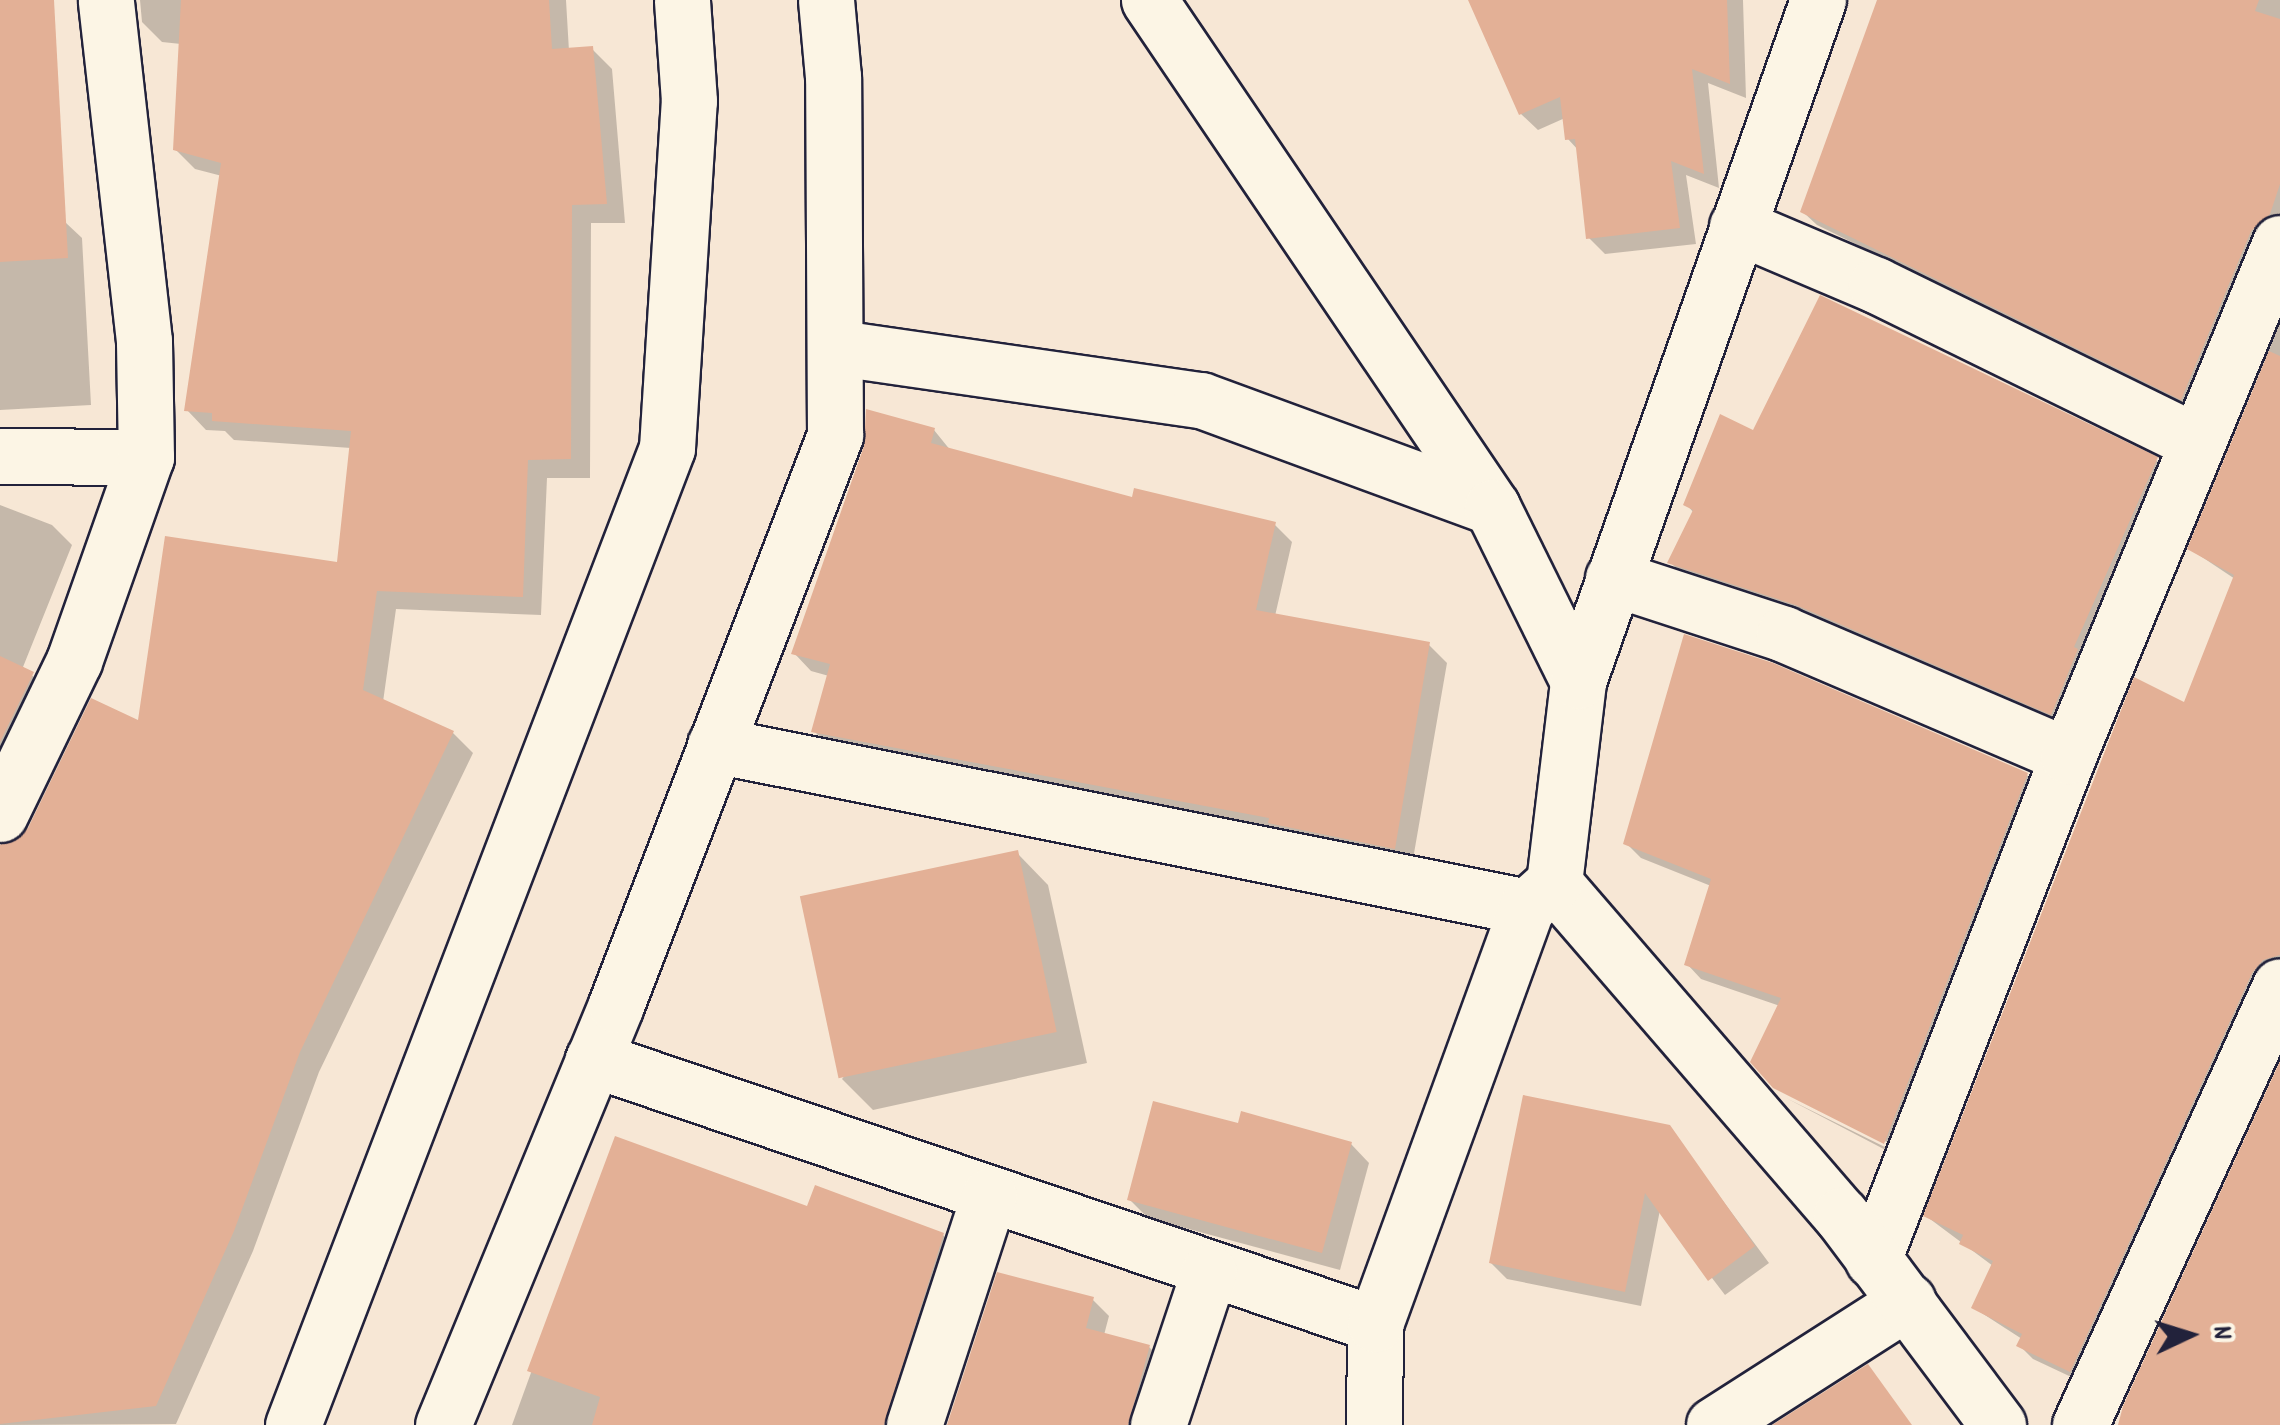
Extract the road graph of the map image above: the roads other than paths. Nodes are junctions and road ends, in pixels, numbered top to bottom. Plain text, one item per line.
1 (106, 0) edge
2 (682, 0) edge
3 (826, 0) edge
4 (1149, 0) edge
5 (1818, 0) edge
6 (1738, 226) junction
7 (2280, 242) edge
8 (838, 348) junction
9 (2194, 441) junction
10 (0, 456) edge
11 (146, 457) junction
12 (1492, 507) junction
13 (1614, 578) junction
14 (1578, 681) junction
15 (714, 746) junction
16 (2068, 756) junction
17 (0, 814) edge
18 (1540, 895) junction
19 (2280, 986) edge
20 (593, 1059) junction
21 (989, 1196) junction
22 (1873, 1260) junction
23 (1208, 1272) junction
24 (1908, 1301) junction
25 (1375, 1324) junction
26 (293, 1425) edge
27 (444, 1425) edge
28 (914, 1425) edge
29 (1158, 1425) edge
30 (1374, 1425) edge
31 (1714, 1425) edge
32 (1998, 1425) edge
33 (2080, 1425) edge

1 - 11 street
2 - 26 street
3 - 8 street
4 - 12 street
5 - 6 street
6 - 9 street
6 - 13 street
7 - 9 street
8 - 12 street
8 - 15 street
9 - 16 street
10 - 11 street
11 - 17 street
12 - 14 street
13 - 14 street
13 - 16 street
14 - 18 street
15 - 18 street
15 - 20 street
16 - 22 street
18 - 22 street
18 - 25 street
19 - 33 street
20 - 21 street
20 - 27 street
21 - 23 street
21 - 28 street
22 - 24 street
23 - 25 street
23 - 29 street
24 - 31 street
24 - 32 street
25 - 30 street

